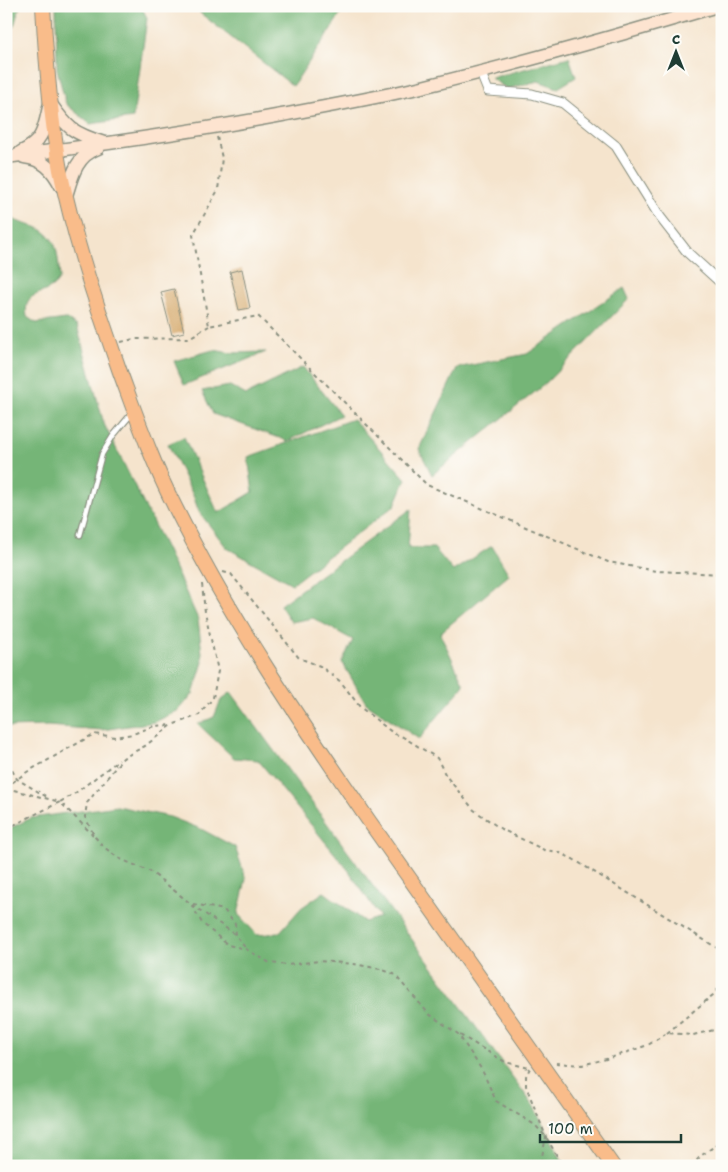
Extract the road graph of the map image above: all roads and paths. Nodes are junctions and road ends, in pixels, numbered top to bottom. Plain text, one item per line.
1 (43, 6) edge
2 (717, 6) edge
3 (480, 71) junction
4 (50, 102) junction
5 (215, 127) junction
6 (107, 144) junction
7 (57, 150) junction
8 (9, 157) edge
9 (66, 196) junction
10 (722, 284) edge
11 (209, 326) junction
12 (110, 344) junction
13 (134, 411) junction
14 (80, 535) dead end
15 (207, 569) junction
16 (722, 574) edge
17 (172, 725) junction
18 (123, 758) junction
19 (6, 766) edge
20 (17, 779) junction
21 (6, 787) edge
22 (51, 799) junction
23 (60, 802) junction
24 (6, 830) edge
25 (104, 847) junction
26 (190, 904) junction
27 (236, 935) junction
28 (246, 949) junction
29 (722, 951) edge
30 (722, 984) edge
31 (722, 1028) edge
32 (667, 1033) junction
33 (458, 1034) junction
34 (535, 1065) junction
35 (546, 1137) junction
36 (722, 1141) edge
37 (540, 1166) edge
38 (563, 1166) edge
39 (612, 1166) edge
40 (692, 1166) edge

1 - 4 main road
2 - 3 street
3 - 5 street
3 - 10 street
4 - 6 street
4 - 7 main road
4 - 8 street
5 - 6 street
5 - 11 path
6 - 7 street
6 - 9 street
7 - 8 street
7 - 9 main road
8 - 9 street
9 - 12 main road
11 - 12 path
11 - 16 path
12 - 13 main road
13 - 14 lane
13 - 15 main road
15 - 17 path
15 - 29 path
15 - 34 main road
17 - 18 path
17 - 20 path
18 - 23 path
18 - 25 path
19 - 20 path
20 - 21 path
20 - 22 path
21 - 22 path
22 - 23 path
23 - 24 path
23 - 25 path
25 - 26 path
26 - 27 path
26 - 27 path
26 - 28 path
27 - 28 path
28 - 33 path
30 - 32 path
31 - 32 path
32 - 34 path
33 - 34 path
33 - 35 path
34 - 35 path
34 - 39 main road
35 - 37 path
35 - 38 path
36 - 40 path

